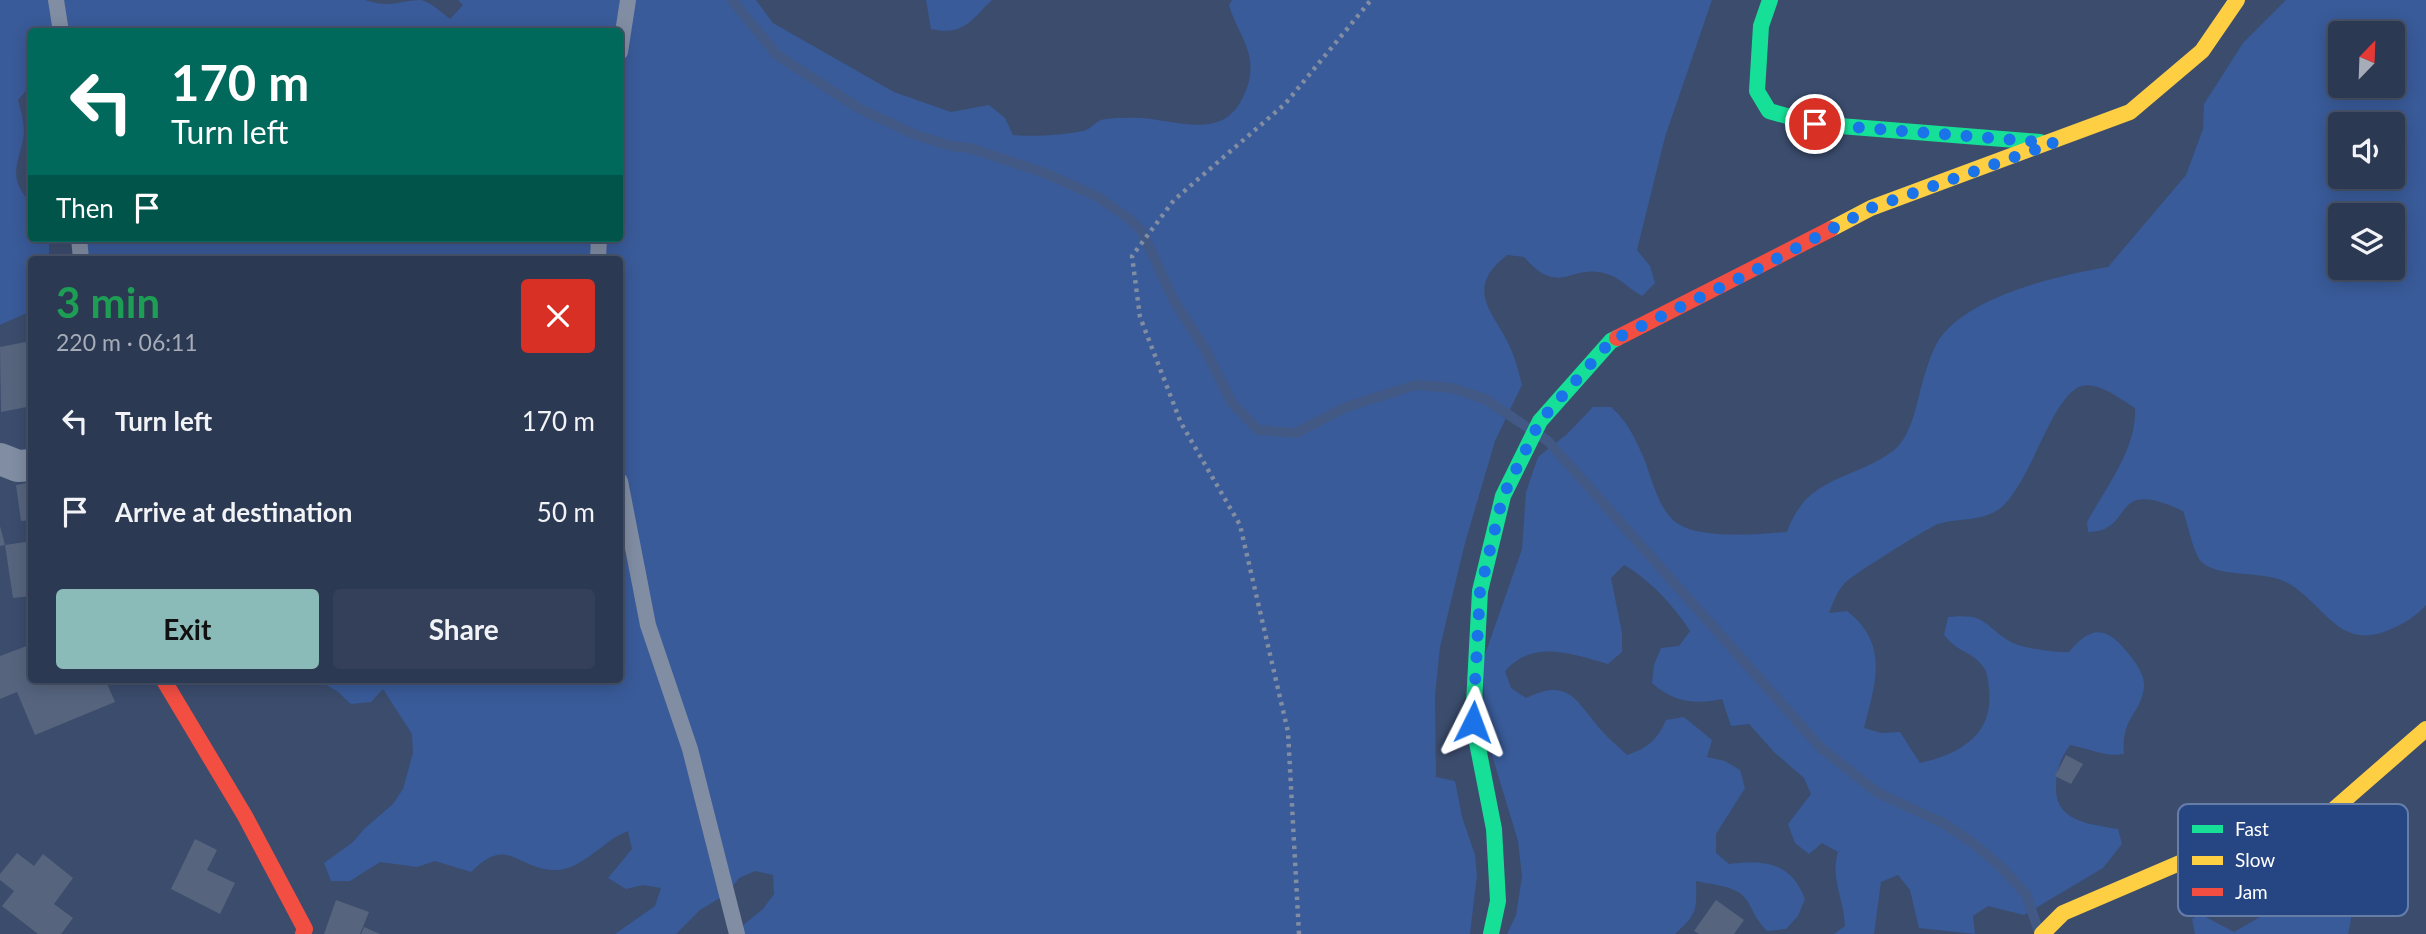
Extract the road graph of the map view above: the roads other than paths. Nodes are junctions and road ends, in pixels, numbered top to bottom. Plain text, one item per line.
1 (56, 0) edge
2 (628, 0) edge
3 (1769, 0) edge
4 (2237, 0) edge
5 (60, 28) edge
6 (623, 32) edge
7 (2054, 143) junction
8 (0, 459) edge
9 (28, 465) edge
10 (623, 496) edge
11 (165, 683) edge
12 (2426, 729) edge
13 (2341, 804) edge
14 (2178, 864) edge
15 (303, 934) edge
16 (737, 934) edge
17 (1491, 934) edge
18 (2042, 934) edge

1 - 5 lane
2 - 6 lane
3 - 7 street
4 - 7 street
7 - 17 street
8 - 9 street
10 - 16 lane
11 - 15 street
12 - 13 street
14 - 18 street

